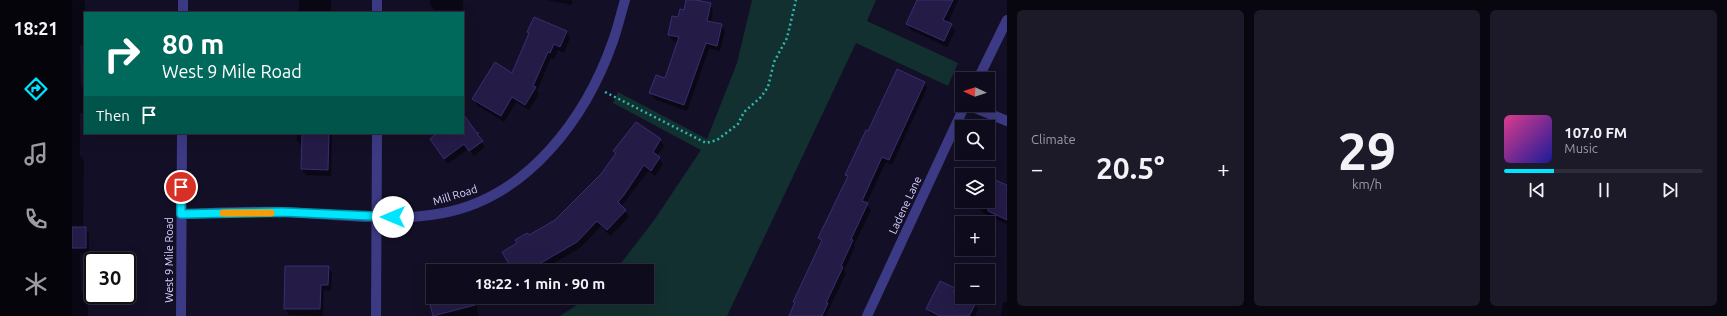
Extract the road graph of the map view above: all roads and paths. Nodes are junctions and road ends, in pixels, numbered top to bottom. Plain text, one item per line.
1 (183, 0) edge
2 (377, 0) edge
3 (625, 0) edge
4 (796, 0) edge
5 (183, 12) edge
6 (377, 12) edge
7 (1007, 20) edge
8 (981, 72) edge
9 (594, 87) junction
10 (962, 112) edge
11 (985, 112) edge
12 (1007, 121) edge
13 (182, 134) edge
14 (377, 134) edge
15 (181, 214) junction
16 (378, 218) junction
17 (181, 316) edge
18 (376, 316) edge
19 (867, 316) edge

1 - 5 street
2 - 6 street
3 - 9 street, Mill Road
4 - 9 path
7 - 8 street
9 - 16 street, Mill Road
10 - 19 street, Ladene Lane
11 - 12 street
13 - 15 street, West 9 Mile Road
14 - 16 street
15 - 16 street, Mill Road
15 - 17 street, West 9 Mile Road
16 - 18 street

